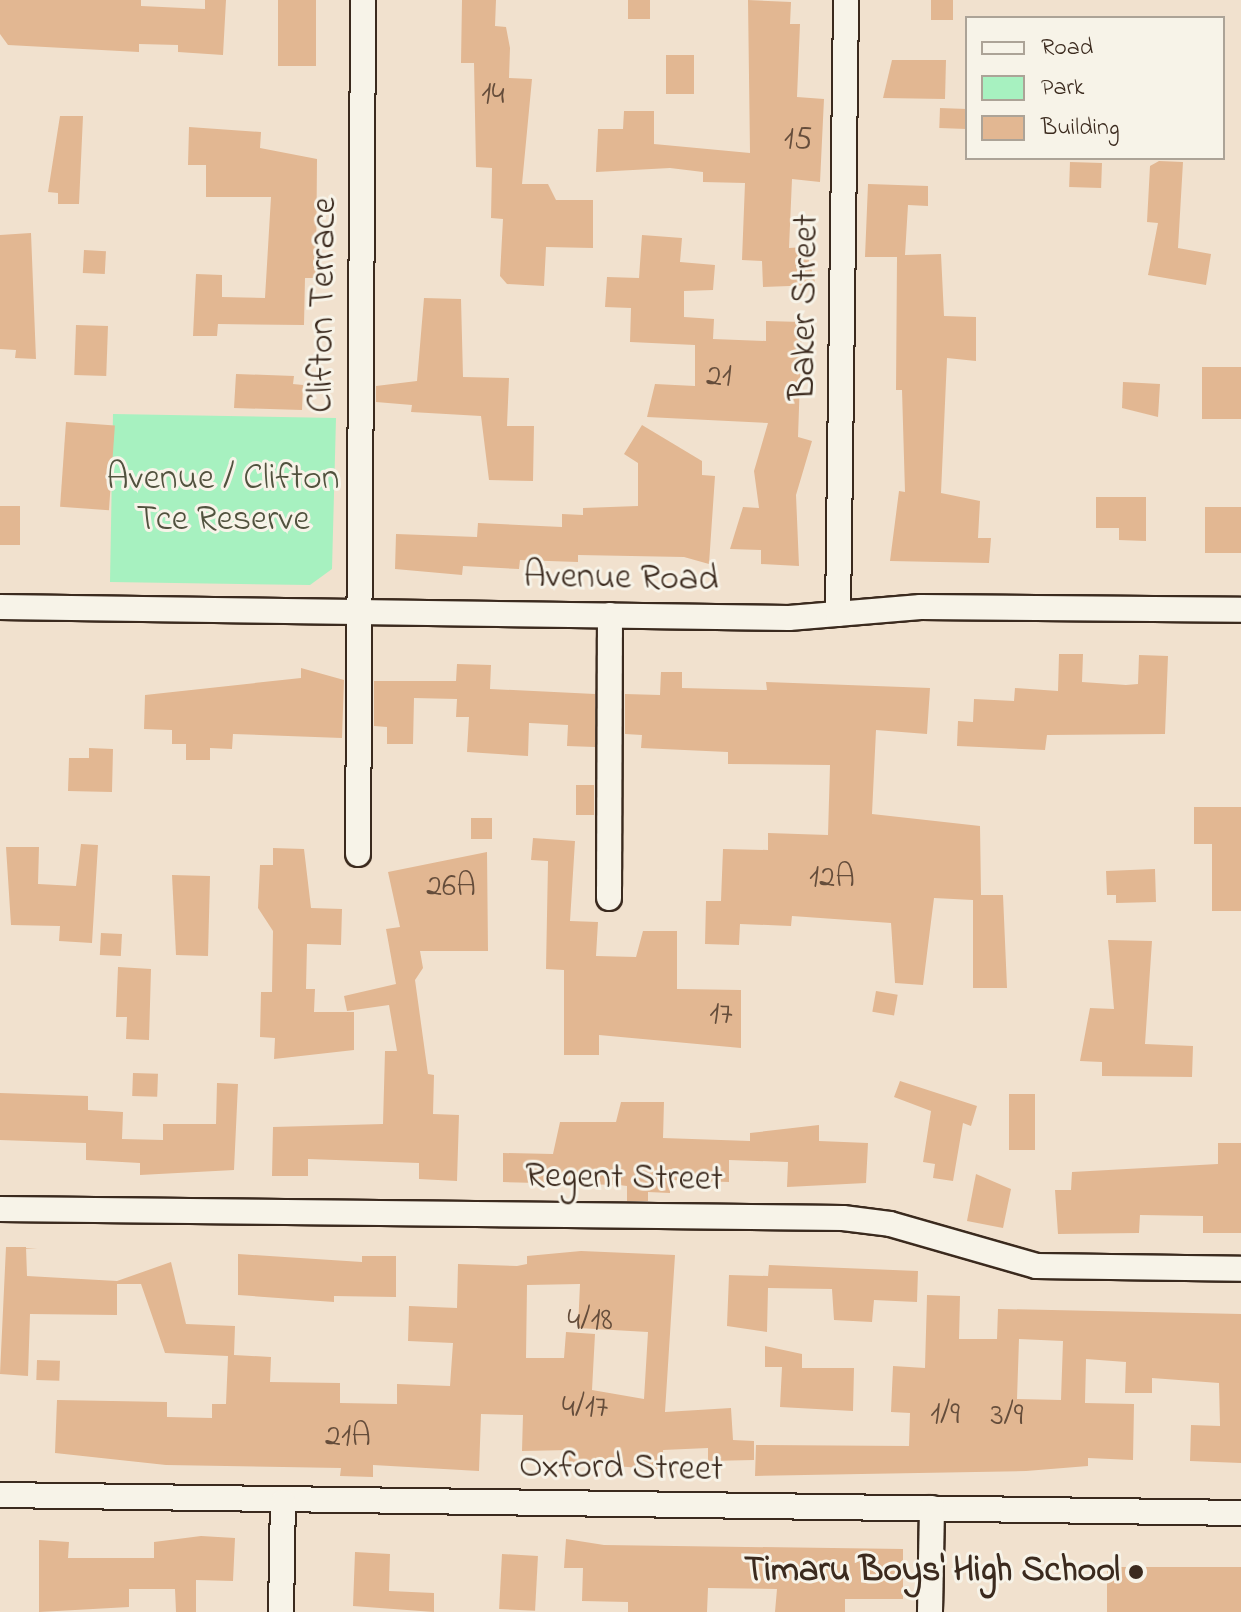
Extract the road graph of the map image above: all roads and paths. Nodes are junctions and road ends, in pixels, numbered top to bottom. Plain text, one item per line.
1 (363, 0) edge
2 (846, 0) edge
3 (0, 607) edge
4 (1241, 610) edge
5 (356, 611) junction
6 (838, 614) junction
7 (610, 615) junction
8 (358, 854) dead end
9 (609, 898) dead end
10 (0, 1209) edge
11 (1241, 1269) edge
12 (0, 1495) edge
13 (283, 1502) junction
14 (932, 1508) junction
15 (1241, 1513) edge
16 (281, 1612) edge
17 (930, 1612) edge

1 - 5 street, Clifton Terrace
2 - 6 street, Baker Street
3 - 5 street, Avenue Road
4 - 6 street, Avenue Road
5 - 7 street, Avenue Road
5 - 8 street, Clifton Terrace
6 - 7 street, Avenue Road
7 - 9 street
10 - 11 street, Regent Street
12 - 13 street, Oxford Street
13 - 14 street, Oxford Street
13 - 16 street
14 - 15 street, Oxford Street
14 - 17 street

